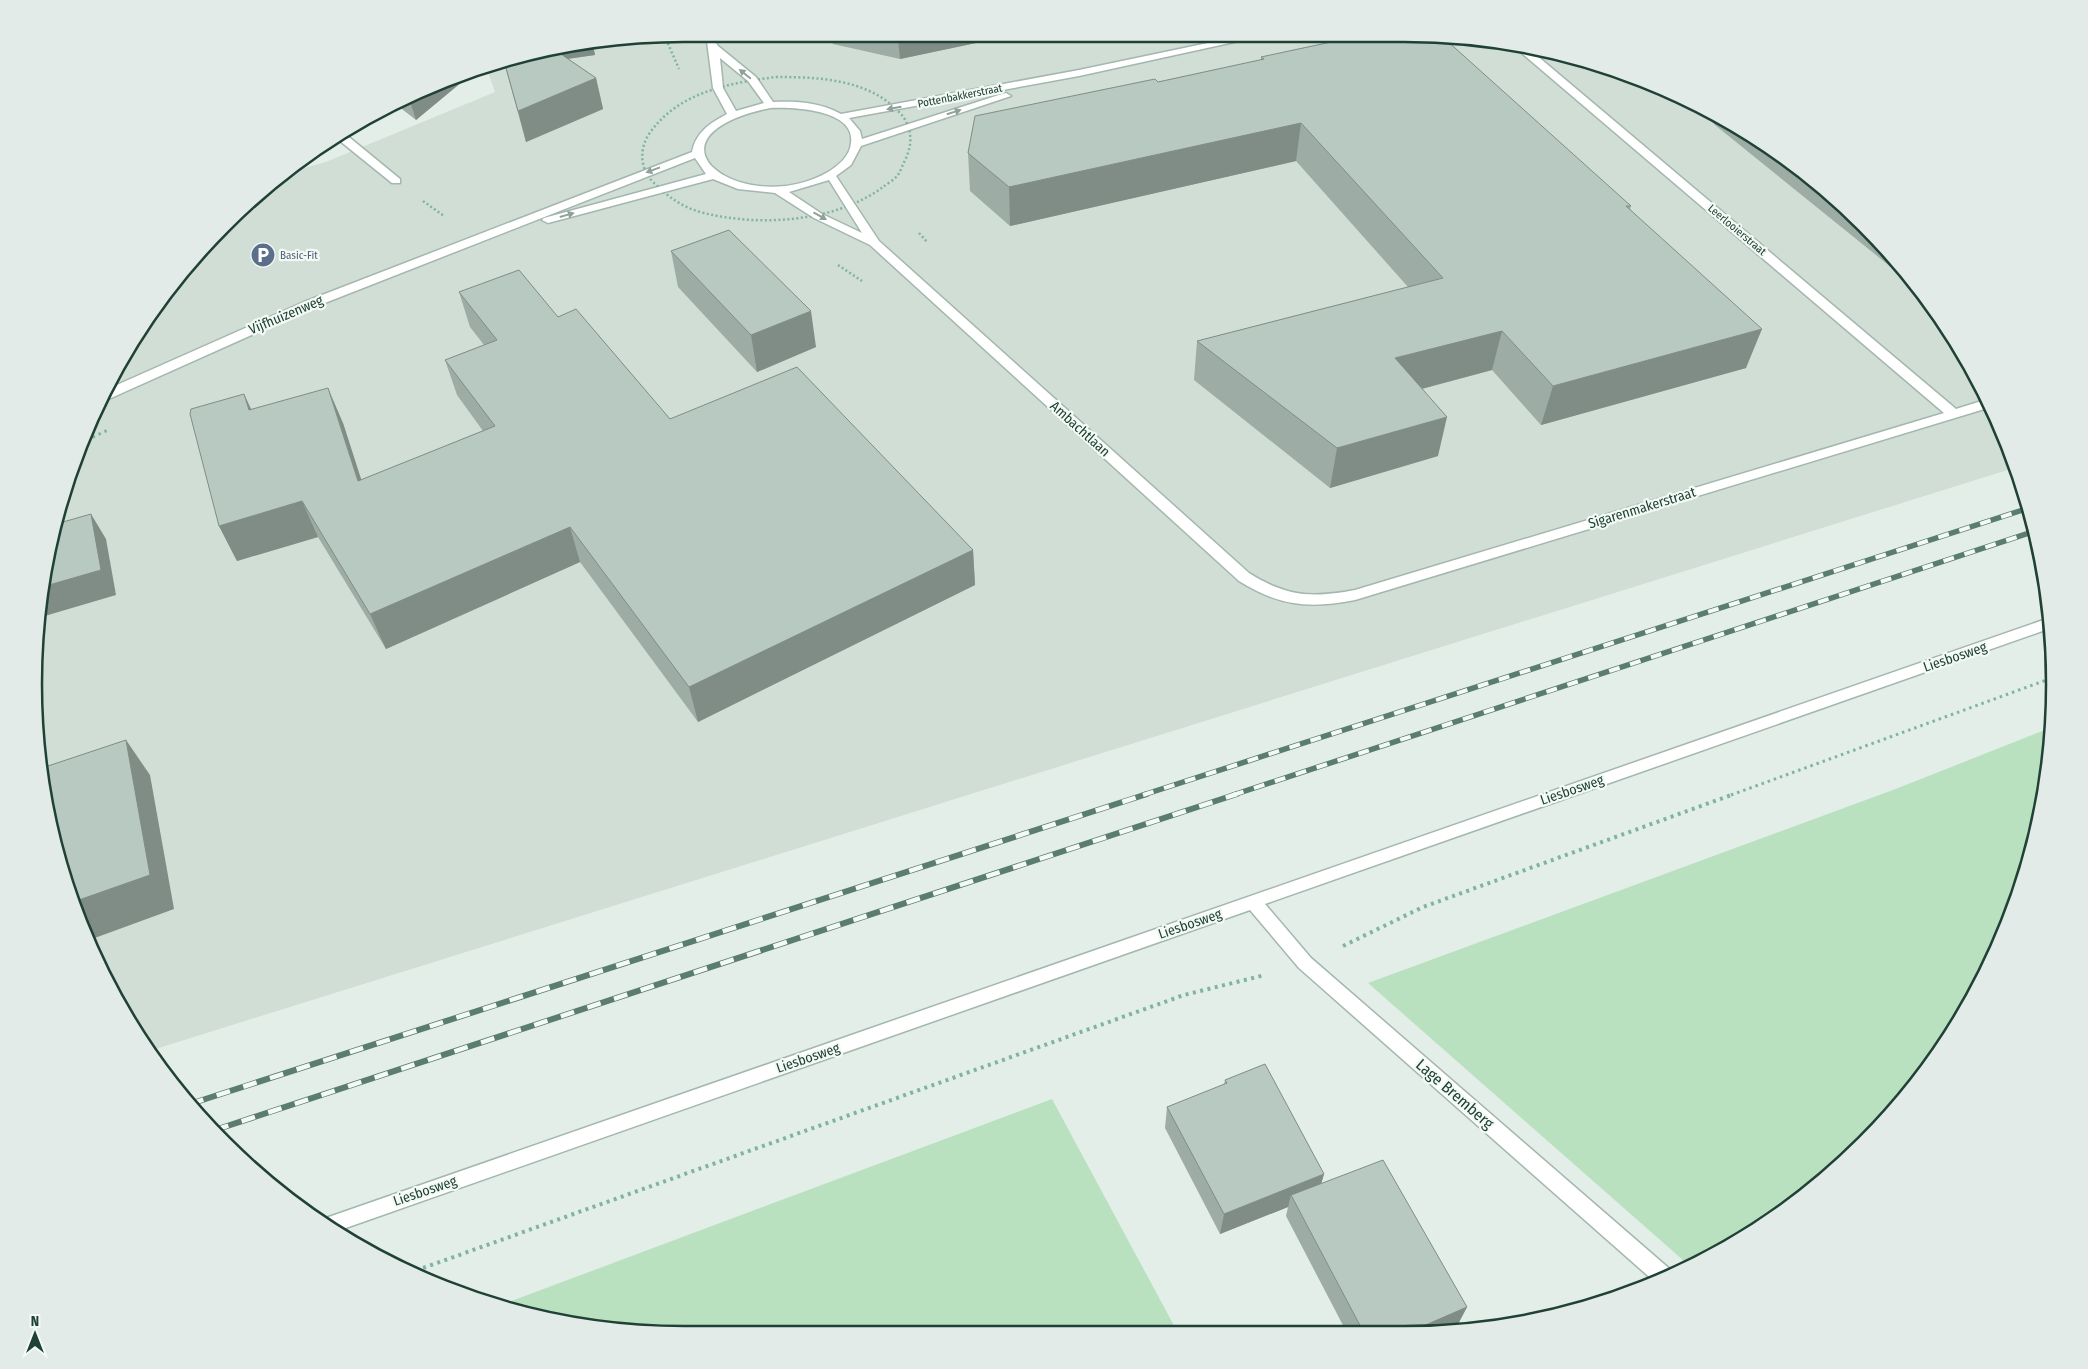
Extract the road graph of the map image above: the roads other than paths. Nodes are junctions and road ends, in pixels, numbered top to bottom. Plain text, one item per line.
1 (1229, 42) edge
2 (712, 44) edge
3 (1531, 55) edge
4 (1079, 73) junction
5 (770, 105) junction
6 (733, 115) junction
7 (840, 117) junction
8 (345, 140) edge
9 (857, 144) junction
10 (699, 153) junction
11 (713, 176) junction
12 (831, 176) junction
13 (396, 182) dead end
14 (779, 190) junction
15 (470, 243) junction
16 (874, 243) junction
17 (114, 392) edge
18 (1981, 406) edge
19 (1954, 414) junction
20 (1293, 601) joint
21 (2042, 626) edge
22 (1253, 902) junction
23 (335, 1222) edge
24 (1659, 1273) edge

1 - 4 street, Pottenbakkerstraat
5 -> 2 street
2 - 6 street
3 - 19 street, Leerlooierstraat
4 -> 7 street, Pottenbakkerstraat
9 -> 4 street, Pottenbakkerstraat
5 - 6 street
5 - 7 street
6 - 10 street
7 - 9 street
8 - 13 street
9 - 12 street
10 - 11 street
10 -> 15 street, Vijfhuizenweg
11 - 14 street
15 -> 11 street, Vijfhuizenweg
12 - 14 street
12 - 16 street, Ambachtlaan
14 -> 16 street, Ambachtlaan
15 - 17 street, Vijfhuizenweg
16 - 20 street, Ambachtlaan
18 - 19 street, Sigarenmakerstraat
19 - 20 street, Sigarenmakerstraat
21 - 22 street, Liesbosweg
22 - 23 street, Liesbosweg
22 - 24 street, Lage Bremberg

